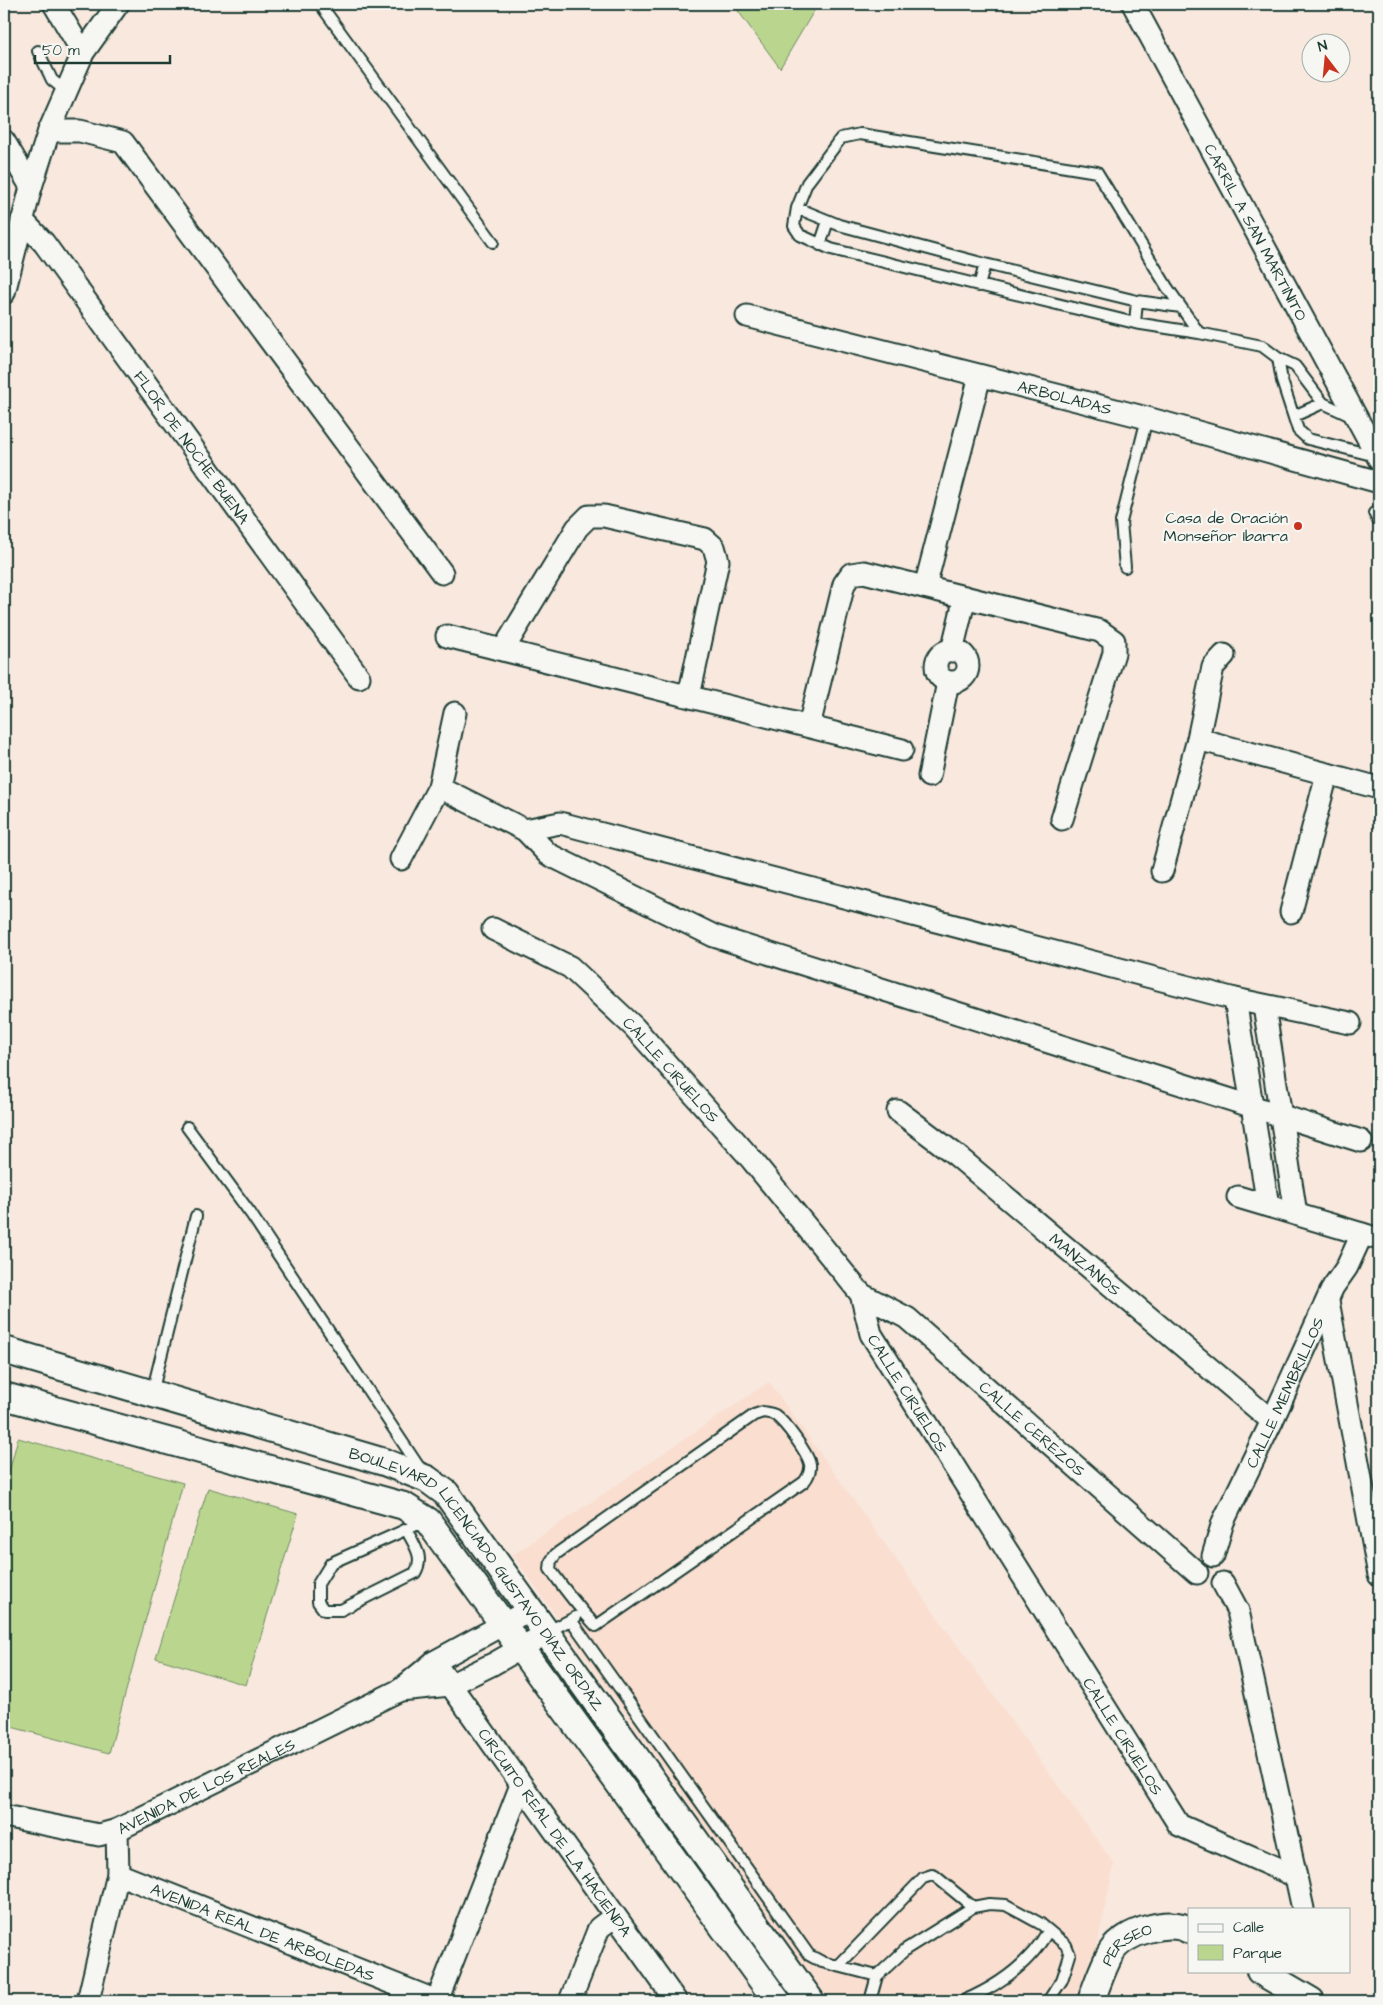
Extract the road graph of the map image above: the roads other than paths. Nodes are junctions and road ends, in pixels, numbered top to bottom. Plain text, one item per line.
1 (54, 4) edge
2 (118, 4) edge
3 (320, 4) edge
4 (1133, 4) edge
5 (38, 51) dead end
6 (83, 54) junction
7 (66, 91) junction
8 (49, 131) junction
9 (4, 141) edge
10 (31, 187) junction
11 (797, 208) junction
12 (22, 220) junction
13 (828, 221) junction
14 (493, 242) dead end
15 (820, 245) junction
16 (985, 264) junction
17 (978, 286) junction
18 (4, 293) edge
19 (1137, 301) junction
20 (1181, 307) junction
21 (747, 316) dead end
22 (1135, 323) junction
23 (1199, 333) junction
24 (1278, 358) junction
25 (980, 376) junction
26 (1323, 403) junction
27 (1294, 416) junction
28 (1146, 418) junction
29 (1358, 419) junction
30 (1379, 458) edge
31 (1379, 482) edge
32 (1125, 568) dead end
33 (442, 573) dead end
34 (925, 587) junction
35 (965, 597) junction
36 (447, 636) dead end
37 (504, 650) junction
38 (1224, 656) dead end
39 (359, 677) dead end
40 (689, 696) junction
41 (455, 713) dead end
42 (809, 726) junction
43 (1198, 738) junction
44 (902, 750) dead end
45 (1327, 774) junction
46 (929, 776) dead end
47 (439, 787) junction
48 (1379, 788) edge
49 (1062, 819) dead end
50 (526, 830) junction
51 (401, 859) dead end
52 (1162, 871) dead end
53 (1291, 912) dead end
54 (493, 929) dead end
55 (1235, 1000) junction
56 (1264, 1006) junction
57 (1350, 1023) dead end
58 (1254, 1107) junction
59 (898, 1112) dead end
60 (1282, 1116) junction
61 (187, 1127) dead end
62 (1361, 1141) dead end
63 (1238, 1197) dead end
64 (1268, 1206) junction
65 (1296, 1214) junction
66 (196, 1216) dead end
67 (1364, 1234) edge
68 (861, 1294) junction
69 (1331, 1294) junction
70 (4, 1350) edge
71 (121, 1384) junction
72 (152, 1394) junction
73 (4, 1396) edge
74 (1272, 1421) junction
75 (110, 1426) junction
76 (427, 1479) junction
77 (417, 1525) junction
78 (1213, 1556) junction
79 (1197, 1573) junction
80 (1379, 1575) edge
81 (1223, 1583) junction
82 (531, 1609) junction
83 (583, 1612) junction
84 (571, 1620) junction
85 (504, 1624) junction
86 (547, 1633) junction
87 (519, 1648) junction
88 (434, 1662) junction
89 (450, 1685) junction
90 (400, 1690) junction
91 (521, 1785) junction
92 (4, 1818) edge
93 (117, 1830) junction
94 (118, 1874) junction
95 (1295, 1876) junction
96 (973, 1907) junction
97 (1303, 1908) edge
98 (615, 1916) junction
99 (1188, 1929) edge
100 (1048, 1931) junction
101 (839, 1965) junction
102 (1262, 1972) edge
103 (878, 1976) junction
104 (91, 2000) edge
105 (437, 2001) edge
106 (570, 2001) edge
107 (676, 2001) edge
108 (776, 2001) edge
109 (811, 2001) edge
110 (870, 2001) edge
111 (963, 2001) edge
112 (1048, 2001) edge
113 (1091, 2001) edge
114 (1311, 2001) edge

1 - 6 street
2 - 6 street
3 - 14 lane
4 - 29 street, CARRIL A SAN MARTINITO
5 - 7 lane
6 - 7 street
7 - 8 street
8 - 10 street
8 - 33 street
9 - 10 street
10 - 12 street
11 - 13 lane
11 - 15 lane
11 - 20 lane
12 - 18 street
12 - 39 street, FLOR DE NOCHE BUENA
13 - 15 lane
13 - 16 lane
15 - 17 lane
16 - 17 lane
16 - 19 lane
17 - 22 lane
19 - 20 lane
19 - 22 lane
20 - 23 lane
21 - 25 street, ARBOLADAS
22 - 23 lane
23 - 24 lane
24 - 26 lane
24 - 27 lane
25 - 28 street, ARBOLADAS
25 - 34 street
26 - 27 lane
26 - 29 lane
27 - 30 lane
28 - 31 street, ARBOLADAS
28 - 32 lane
29 - 30 street, CARRIL A SAN MARTINITO
34 - 35 street
34 - 42 street
35 - 46 street
35 - 49 street
36 - 37 street
37 - 40 street
37 - 40 street
38 - 43 street
40 - 42 street
41 - 47 street
42 - 44 street
43 - 45 street
43 - 52 street
45 - 48 street
45 - 53 street
47 - 50 street
47 - 51 street
50 - 55 street
50 - 58 street
54 - 68 street, CALLE CIRUELOS
55 - 56 street
55 - 58 street
56 - 57 street
56 - 60 street
58 - 60 street
58 - 64 street
59 - 74 street, MANZANOS
60 - 62 street
60 - 65 street
61 - 76 lane
63 - 64 street
64 - 65 street
65 - 67 street
66 - 72 lane
67 - 69 street, CALLE MEMBRILLOS
68 - 79 street, CALLE CEREZOS
68 - 95 street, CALLE CIRUELOS
69 - 74 street, CALLE MEMBRILLOS
69 - 80 street
70 - 71 street, BOULEVARD LICENCIADO GUSTAVO DÍAZ ORDAZ
71 - 72 street, BOULEVARD LICENCIADO GUSTAVO DÍAZ ORDAZ
71 - 75 street
72 - 76 street, BOULEVARD LICENCIADO GUSTAVO DÍAZ ORDAZ
73 - 75 street, BOULEVARD LICENCIADO GUSTAVO DÍAZ ORDAZ
74 - 78 street, CALLE MEMBRILLOS
75 - 77 street, BOULEVARD LICENCIADO GUSTAVO DÍAZ ORDAZ
76 - 82 street, BOULEVARD LICENCIADO GUSTAVO DÍAZ ORDAZ
77 - 77 lane
77 - 85 street, BOULEVARD LICENCIADO GUSTAVO DÍAZ ORDAZ
78 - 79 street
78 - 81 street
79 - 81 street
81 - 95 street
82 - 85 street, AVENIDA DE LOS REALES
82 - 86 street, BOULEVARD LICENCIADO GUSTAVO DÍAZ ORDAZ
83 - 83 lane
83 - 84 lane
84 - 86 lane
84 - 101 lane
85 - 87 street, BOULEVARD LICENCIADO GUSTAVO DÍAZ ORDAZ
85 - 88 street, AVENIDA DE LOS REALES
86 - 87 street
86 - 109 street, BOULEVARD LICENCIADO GUSTAVO DÍAZ ORDAZ
87 - 89 street
87 - 108 street, BOULEVARD LICENCIADO GUSTAVO DÍAZ ORDAZ
88 - 89 street, CIRCUITO REAL DE LA HACIENDA
88 - 90 street, AVENIDA DE LOS REALES
89 - 90 street, AVENIDA DE LOS REALES
89 - 91 street, CIRCUITO REAL DE LA HACIENDA
90 - 93 street, AVENIDA DE LOS REALES
91 - 98 street, CIRCUITO REAL DE LA HACIENDA
91 - 105 street
92 - 93 street, AVENIDA DE LOS REALES
93 - 94 street
94 - 104 street
94 - 105 street, AVENIDA REAL DE ARBOLEDAS
95 - 97 street
96 - 100 lane
96 - 101 lane
96 - 103 lane
98 - 106 street
98 - 107 street, CIRCUITO REAL DE LA HACIENDA
99 - 113 street, PERSEO
100 - 111 lane
100 - 112 lane
101 - 103 lane
102 - 114 street
103 - 110 lane

